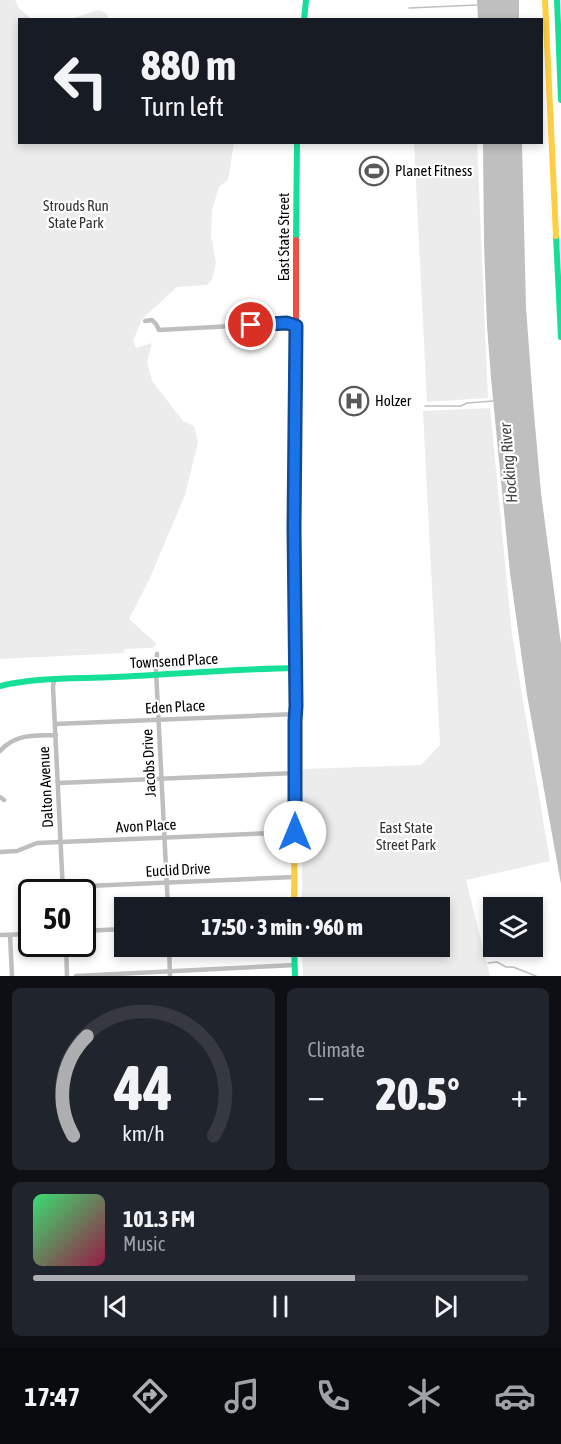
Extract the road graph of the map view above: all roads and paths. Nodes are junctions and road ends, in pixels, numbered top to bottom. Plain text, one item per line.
1 (306, 0) edge
2 (545, 0) edge
3 (557, 0) edge
4 (304, 18) edge
5 (561, 100) edge
6 (297, 144) edge
7 (145, 321) dead end
8 (296, 326) junction
9 (561, 337) edge
10 (157, 654) dead end
11 (296, 668) junction
12 (157, 674) junction
13 (54, 680) junction
14 (0, 686) edge
15 (296, 714) junction
16 (159, 720) junction
17 (55, 724) junction
18 (56, 735) junction
19 (0, 751) edge
20 (295, 773) junction
21 (162, 778) junction
22 (58, 783) junction
23 (295, 832) junction
24 (164, 837) junction
25 (61, 842) junction
26 (0, 852) edge
27 (294, 877) junction
28 (63, 879) edge
29 (166, 883) junction
30 (96, 888) edge
31 (167, 897) edge
32 (294, 897) edge
33 (114, 929) edge
34 (96, 930) edge
35 (0, 935) edge
36 (10, 935) junction
37 (18, 935) edge
38 (66, 957) edge
39 (169, 957) edge
40 (295, 957) edge
41 (295, 965) junction
42 (170, 974) edge
43 (12, 976) edge
44 (67, 976) edge
45 (76, 976) edge
46 (296, 976) edge

1 - 4 main road
2 - 9 main road
3 - 5 main road
6 - 8 main road, East State Street
7 - 8 street
8 - 11 main road, East State Street
10 - 12 street, Jacobs Drive
11 - 12 main road, Townsend Place
11 - 15 main road, East State Street
12 - 13 main road, Townsend Place
12 - 16 street, Jacobs Drive
13 - 14 main road, Townsend Place
13 - 17 street, Dalton Avenue
15 - 16 street, Eden Place
15 - 20 main road, East State Street
16 - 17 street, Eden Place
16 - 21 street, Jacobs Drive
17 - 18 street, Dalton Avenue
18 - 19 street
18 - 22 street, Dalton Avenue
20 - 21 street
20 - 23 main road, East State Street
21 - 22 street
21 - 24 street, Jacobs Drive
22 - 25 street, Dalton Avenue
23 - 24 street, Avon Place
23 - 27 main road, East State Street
24 - 25 street, Avon Place
24 - 29 street, Jacobs Drive
25 - 26 street, Avon Place
25 - 28 street, Dalton Avenue
27 - 29 street, Euclid Drive
27 - 32 main road, East State Street
29 - 30 street, Euclid Drive
29 - 31 street, Jacobs Drive
33 - 34 street
35 - 36 street
36 - 37 street
36 - 43 street
38 - 44 street
39 - 42 street
40 - 41 main road
41 - 42 street
41 - 46 main road
42 - 45 street

